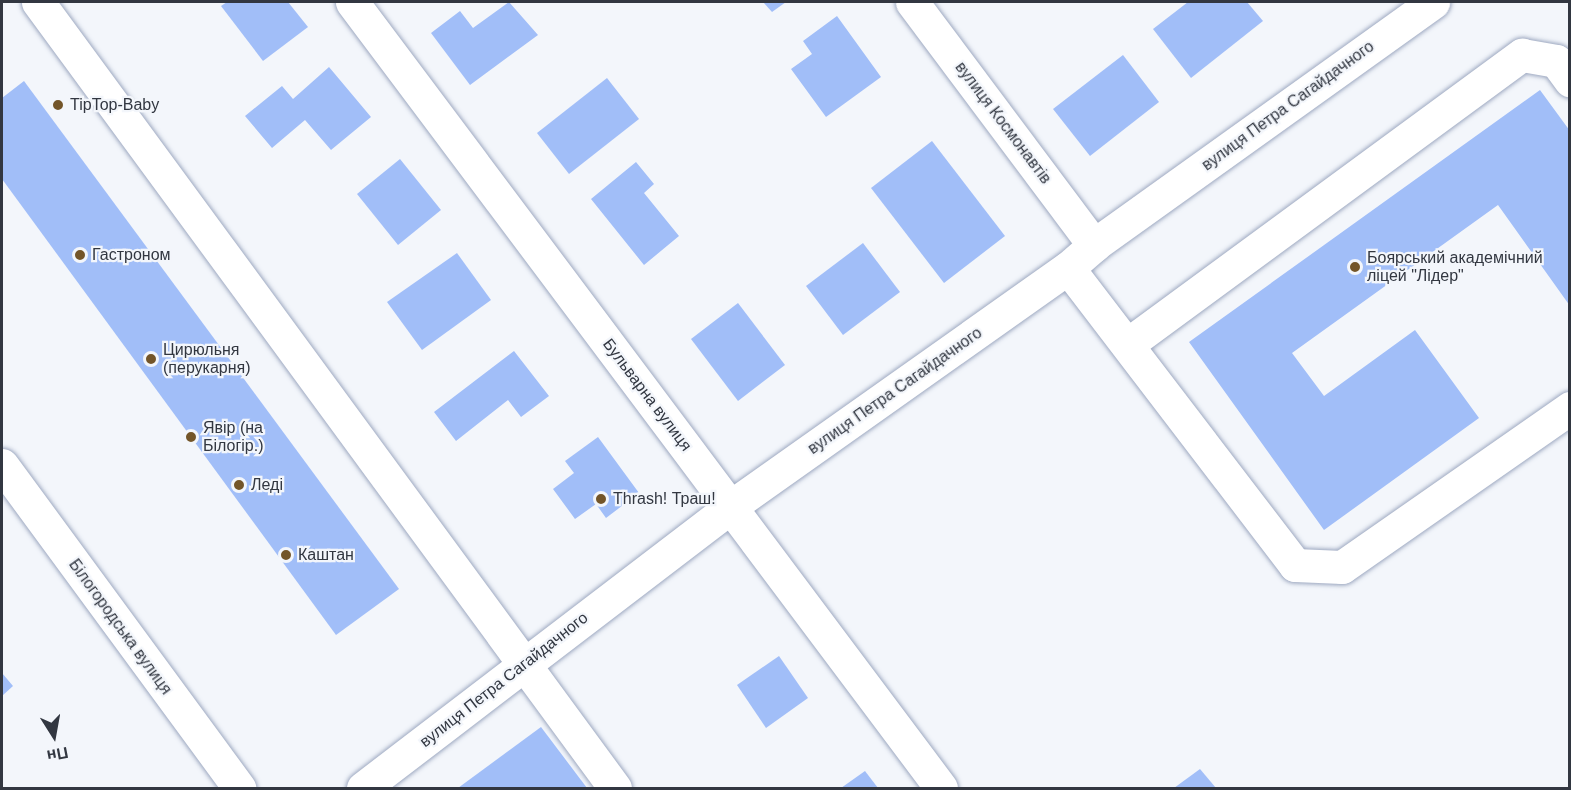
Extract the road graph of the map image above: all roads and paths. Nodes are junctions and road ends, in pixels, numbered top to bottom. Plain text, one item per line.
1 (38, 2) edge
2 (352, 2) edge
3 (912, 2) edge
4 (1433, 2) edge
5 (1569, 80) edge
6 (1095, 245) junction
7 (1068, 268) junction
8 (1128, 344) junction
9 (1569, 408) edge
10 (2, 465) edge
11 (730, 507) junction
12 (524, 663) junction
13 (239, 789) edge
14 (363, 789) edge
15 (615, 789) edge
16 (941, 789) edge

1 - 12 street
2 - 11 street, Бульварна вулиця
3 - 6 street, вулиця Космонавтів
4 - 6 street, вулиця Петра Сагайдачного
5 - 8 street
6 - 7 street, вулиця Петра Сагайдачного
7 - 8 street
7 - 11 street, вулиця Петра Сагайдачного
8 - 9 street
10 - 13 street, Білогородська вулиця
11 - 12 street, вулиця Петра Сагайдачного
11 - 16 street, Бульварна вулиця
12 - 14 street, вулиця Петра Сагайдачного
12 - 15 street

